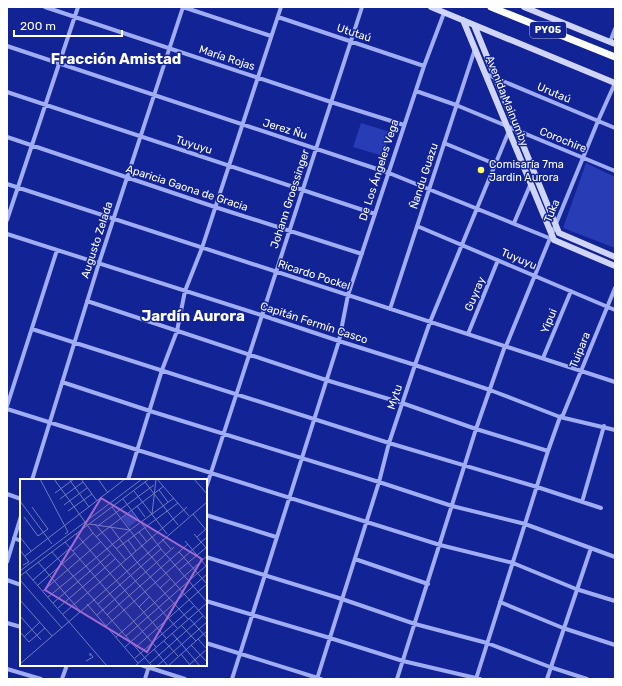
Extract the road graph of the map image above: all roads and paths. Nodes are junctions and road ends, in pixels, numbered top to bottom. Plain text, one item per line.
1 (45, 7) edge
2 (78, 7) edge
3 (183, 7) edge
4 (281, 7) edge
5 (362, 7) edge
6 (430, 7) edge
7 (491, 7) edge
8 (524, 7) edge
9 (446, 10) edge
10 (74, 17) junction
11 (278, 17) junction
12 (463, 20) junction
13 (474, 25) junction
14 (615, 29) edge
15 (271, 36) junction
16 (350, 41) junction
17 (612, 43) edge
18 (7, 46) edge
19 (170, 49) junction
20 (475, 49) junction
21 (615, 57) edge
22 (58, 64) junction
23 (424, 66) junction
24 (486, 74) junction
25 (258, 78) junction
26 (496, 79) junction
27 (615, 83) edge
28 (416, 91) junction
29 (7, 92) edge
30 (154, 96) junction
31 (331, 102) junction
32 (44, 105) junction
33 (456, 105) junction
34 (598, 121) junction
35 (242, 125) junction
36 (404, 125) junction
37 (615, 128) edge
38 (509, 129) junction
39 (518, 131) junction
40 (140, 136) junction
41 (7, 137) edge
42 (444, 143) junction
43 (32, 146) junction
44 (316, 148) junction
45 (583, 158) junction
46 (495, 164) junction
47 (229, 166) junction
48 (615, 171) edge
49 (389, 173) junction
50 (127, 177) junction
51 (531, 183) junction
52 (7, 184) edge
53 (18, 188) junction
54 (429, 188) junction
55 (303, 189) junction
56 (215, 207) junction
57 (477, 208) junction
58 (375, 214) junction
59 (114, 218) junction
60 (7, 220) edge
61 (514, 223) junction
62 (556, 225) junction
63 (417, 226) junction
64 (289, 231) junction
65 (7, 234) edge
66 (552, 237) junction
67 (462, 245) junction
68 (202, 248) junction
69 (57, 250) junction
70 (362, 254) junction
71 (615, 256) edge
72 (498, 260) junction
73 (99, 263) junction
74 (615, 266) edge
75 (275, 272) junction
76 (534, 275) junction
77 (615, 288) edge
78 (185, 291) junction
79 (571, 291) junction
80 (348, 295) junction
81 (87, 301) junction
82 (608, 307) junction
83 (390, 309) junction
84 (615, 310) edge
85 (262, 315) junction
86 (430, 322) junction
87 (32, 329) junction
88 (177, 331) junction
89 (468, 334) junction
90 (338, 342) junction
91 (74, 343) junction
92 (505, 346) junction
93 (249, 354) junction
94 (543, 358) junction
95 (414, 365) junction
96 (162, 370) junction
97 (581, 371) junction
98 (326, 380) junction
99 (62, 382) junction
100 (615, 382) edge
101 (490, 390) junction
102 (236, 393) junction
103 (402, 402) junction
104 (7, 407) edge
105 (150, 411) junction
106 (560, 417) junction
107 (314, 418) junction
108 (50, 422) junction
109 (604, 426) junction
110 (476, 429) junction
111 (615, 430) edge
112 (223, 434) junction
113 (389, 443) junction
114 (138, 450) junction
115 (548, 451) junction
116 (302, 458) junction
117 (465, 465) junction
118 (211, 473) junction
119 (32, 479) edge
120 (128, 479) edge
121 (379, 482) junction
122 (207, 485) edge
123 (537, 487) junction
124 (7, 494) edge
125 (290, 497) junction
126 (20, 499) edge
127 (582, 502) junction
128 (452, 506) junction
129 (601, 508) dead end
130 (207, 515) edge
131 (20, 519) edge
132 (366, 521) junction
133 (525, 524) junction
134 (276, 537) junction
135 (14, 538) junction
136 (20, 541) edge
137 (440, 545) junction
138 (591, 548) junction
139 (615, 556) edge
140 (207, 557) edge
141 (355, 559) junction
142 (7, 562) edge
143 (513, 563) junction
144 (264, 576) junction
145 (7, 580) edge
146 (428, 584) junction
147 (20, 585) edge
148 (576, 589) junction
149 (342, 599) junction
150 (207, 601) edge
151 (615, 601) edge
152 (500, 602) junction
153 (252, 614) junction
154 (7, 623) edge
155 (415, 624) junction
156 (20, 627) edge
157 (563, 628) junction
158 (330, 638) junction
159 (207, 643) edge
160 (487, 643) junction
161 (615, 645) edge
162 (240, 652) junction
163 (403, 661) junction
164 (67, 666) edge
165 (149, 666) edge
166 (550, 667) junction
167 (7, 669) edge
168 (477, 678) edge
169 (41, 679) edge
170 (62, 679) edge
171 (145, 679) edge
172 (185, 679) edge
173 (232, 679) edge
174 (319, 679) edge
175 (398, 679) edge
176 (546, 679) edge
177 (587, 679) edge

1 - 10 street, María Rojas
2 - 10 street
3 - 15 street
3 - 19 street, Augusto Zelada
4 - 11 street
5 - 16 street, Johann Groessinger
6 - 9 street
7 - 21 highway, PY05
8 - 17 street
9 - 12 street
9 - 23 street, De Los Ángeles Vega
10 - 19 street, María Rojas
10 - 22 street
11 - 15 street
11 - 16 street, Ututaú
12 - 13 street
12 - 20 street, Avenida Mainumby
13 - 26 street, Avenida Mainumby
13 - 27 street
14 - 17 street
15 - 25 street
16 - 23 street, Ututaú
16 - 31 street, Johann Groessinger
18 - 22 street, Jerez Ñu
19 - 25 street, María Rojas
19 - 30 street, Augusto Zelada
20 - 24 street, Avenida Mainumby
20 - 33 street, Ñandu Guazu
22 - 30 street, Jerez Ñu
22 - 32 street
23 - 28 street, De Los Ángeles Vega
24 - 26 street, Urutaú
24 - 38 street, Avenida Mainumby
25 - 31 street, María Rojas
25 - 35 street
26 - 34 street, Urutaú
26 - 39 street, Avenida Mainumby
27 - 34 street, Tuka
28 - 33 street, Corochire
28 - 36 street, De Los Ángeles Vega
29 - 32 street, Tuyuyu
30 - 35 street, Jerez Ñu
30 - 40 street, Augusto Zelada
31 - 36 street, María Rojas
31 - 44 street, Johann Groessinger
32 - 40 street, Tuyuyu
32 - 43 street
33 - 38 street, Corochire
33 - 42 street, Ñandu Guazu
34 - 37 street, Urutaú
34 - 45 street, Tuka
35 - 44 street, Jerez Ñu
35 - 47 street
36 - 49 street, De Los Ángeles Vega
38 - 39 street, Corochire
38 - 46 street, Mytu
38 - 51 street, Avenida Mainumby
39 - 45 street, Corochire
39 - 62 street, Avenida Mainumby
40 - 47 street, Tuyuyu
40 - 50 street, Augusto Zelada
41 - 43 street, Aparicia Gaona de Gracia
42 - 46 street
42 - 54 street, Ñandu Guazu
43 - 50 street, Aparicia Gaona de Gracia
43 - 53 street
44 - 49 street, Jerez Ñu
44 - 55 street, Johann Groessinger
45 - 48 street, Corochire
45 - 62 street, Tuka
46 - 57 street, Mytu
47 - 55 street, Tuyuyu
47 - 56 street
49 - 54 street, Jerez Ñu
49 - 58 street, De Los Ángeles Vega
50 - 56 street, Aparicia Gaona de Gracia
50 - 59 street, Augusto Zelada
51 - 61 street
51 - 66 street, Avenida Mainumby
52 - 53 street, Ricardo Pockel
53 - 59 street, Ricardo Pockel
53 - 60 street
54 - 57 street, Jerez Ñu
54 - 63 street, Ñandu Guazu
55 - 58 street, Tuyuyu
55 - 64 street, Johann Groessinger
56 - 64 street, Aparicia Gaona de Gracia
56 - 68 street
57 - 61 street, Jerez Ñu
57 - 67 street, Mytu
58 - 70 street, De Los Ángeles Vega
59 - 68 street, Ricardo Pockel
59 - 73 street, Augusto Zelada
61 - 66 street, Jerez Ñu
62 - 66 street, Tuka
62 - 71 street, Avenida Mainumby
63 - 67 street, Tuyuyu
63 - 83 street, Ñandu Guazu
64 - 70 street, Aparicia Gaona de Gracia
64 - 75 street, Johann Groessinger
65 - 69 street, Capitán Fermín Casco
66 - 74 street
66 - 76 street, Tuka
67 - 72 street, Tuyuyu
67 - 86 street, Mytu
68 - 75 street, Ricardo Pockel
68 - 78 street
69 - 73 street, Capitán Fermín Casco
69 - 87 street
70 - 80 street, De Los Ángeles Vega
72 - 76 street, Tuyuyu
72 - 89 street, Guyray
73 - 78 street, Capitán Fermín Casco
73 - 81 street, Augusto Zelada
75 - 80 street, Ricardo Pockel
75 - 85 street, Johann Groessinger
76 - 79 street, Tuyuyu
76 - 92 street, Tuka
77 - 82 street, Tuipara
78 - 85 street, Capitán Fermín Casco
78 - 88 street
79 - 82 street, Tuyuyu
79 - 94 street, Yipui
80 - 83 street, Ricardo Pockel
80 - 90 street, De Los Ángeles Vega
81 - 88 street
81 - 91 street, Augusto Zelada
82 - 84 street, Tuyuyu
82 - 97 street, Tuipara
83 - 86 street, Ricardo Pockel
85 - 90 street, Capitán Fermín Casco
85 - 93 street, Johann Groessinger
86 - 89 street, Ricardo Pockel
86 - 95 street, Mytu
87 - 91 street
87 - 104 street
88 - 93 street
88 - 96 street
89 - 92 street, Ricardo Pockel
90 - 95 street, Capitán Fermín Casco
90 - 98 street, De Los Ángeles Vega
91 - 96 street
91 - 99 street, Augusto Zelada
92 - 94 street, Ricardo Pockel
92 - 101 street, Tuka
93 - 98 street
93 - 102 street, Johann Groessinger
94 - 97 street, Ricardo Pockel
95 - 101 street, Capitán Fermín Casco
95 - 103 street, Mytu
96 - 102 street
96 - 105 street
97 - 100 street, Ricardo Pockel
97 - 106 street, Tuipara
98 - 103 street
98 - 107 street, De Los Ángeles Vega
99 - 105 street
99 - 108 street, Augusto Zelada
101 - 106 street, Capitán Fermín Casco
101 - 110 street, Tuka
102 - 107 street
102 - 112 street, Johann Groessinger
103 - 110 street
103 - 113 street, Mytu
104 - 108 street
105 - 112 street
105 - 114 street
106 - 109 street, Capitán Fermín Casco
106 - 115 street, Tuipara
107 - 113 street
107 - 116 street, De Los Ángeles Vega
108 - 114 street
108 - 119 street, Augusto Zelada
109 - 111 street, Capitán Fermín Casco
109 - 127 street
110 - 115 street
110 - 117 street, Tuka
112 - 116 street
112 - 118 street, Johann Groessinger
113 - 117 street
113 - 121 street, Mytu
114 - 118 street
114 - 120 street
115 - 123 street, Tuipara
116 - 121 street
116 - 125 street, De Los Ángeles Vega
117 - 123 street
117 - 128 street, Tuka
118 - 122 street, Johann Groessinger
118 - 125 street
121 - 128 street
121 - 132 street, Mytu
123 - 127 street
123 - 133 street, Tuipara
124 - 126 street
125 - 132 street
125 - 134 street, De Los Ángeles Vega
127 - 129 street
128 - 133 street
128 - 137 street, Tuka
130 - 134 street
131 - 135 street
132 - 137 street
132 - 141 street, Mytu
133 - 138 street
133 - 143 street, Tuipara
134 - 144 street, De Los Ángeles Vega
135 - 136 street
135 - 142 street
137 - 143 street
137 - 146 street, Tuka
138 - 139 street
138 - 148 street
140 - 144 street
141 - 146 street
141 - 149 street, Mytu
143 - 148 street
143 - 152 street, Tuipara
144 - 149 street
144 - 153 street, De Los Ángeles Vega
145 - 147 street
146 - 155 street, Tuka
148 - 151 street
148 - 157 street
149 - 155 street
149 - 158 street, Mytu
150 - 153 street
152 - 157 street
152 - 160 street, Tuipara
153 - 158 street
153 - 162 street, De Los Ángeles Vega
154 - 156 street
155 - 160 street
155 - 163 street, Tuka
157 - 161 street
157 - 166 street
158 - 163 street
158 - 174 street, Mytu
159 - 162 street
160 - 166 street
160 - 168 street, Tuipara
162 - 173 street, De Los Ángeles Vega
162 - 174 street
163 - 168 street
163 - 175 street, Tuka
164 - 170 street
165 - 171 street
165 - 172 street
166 - 176 street
166 - 177 street
167 - 169 street

